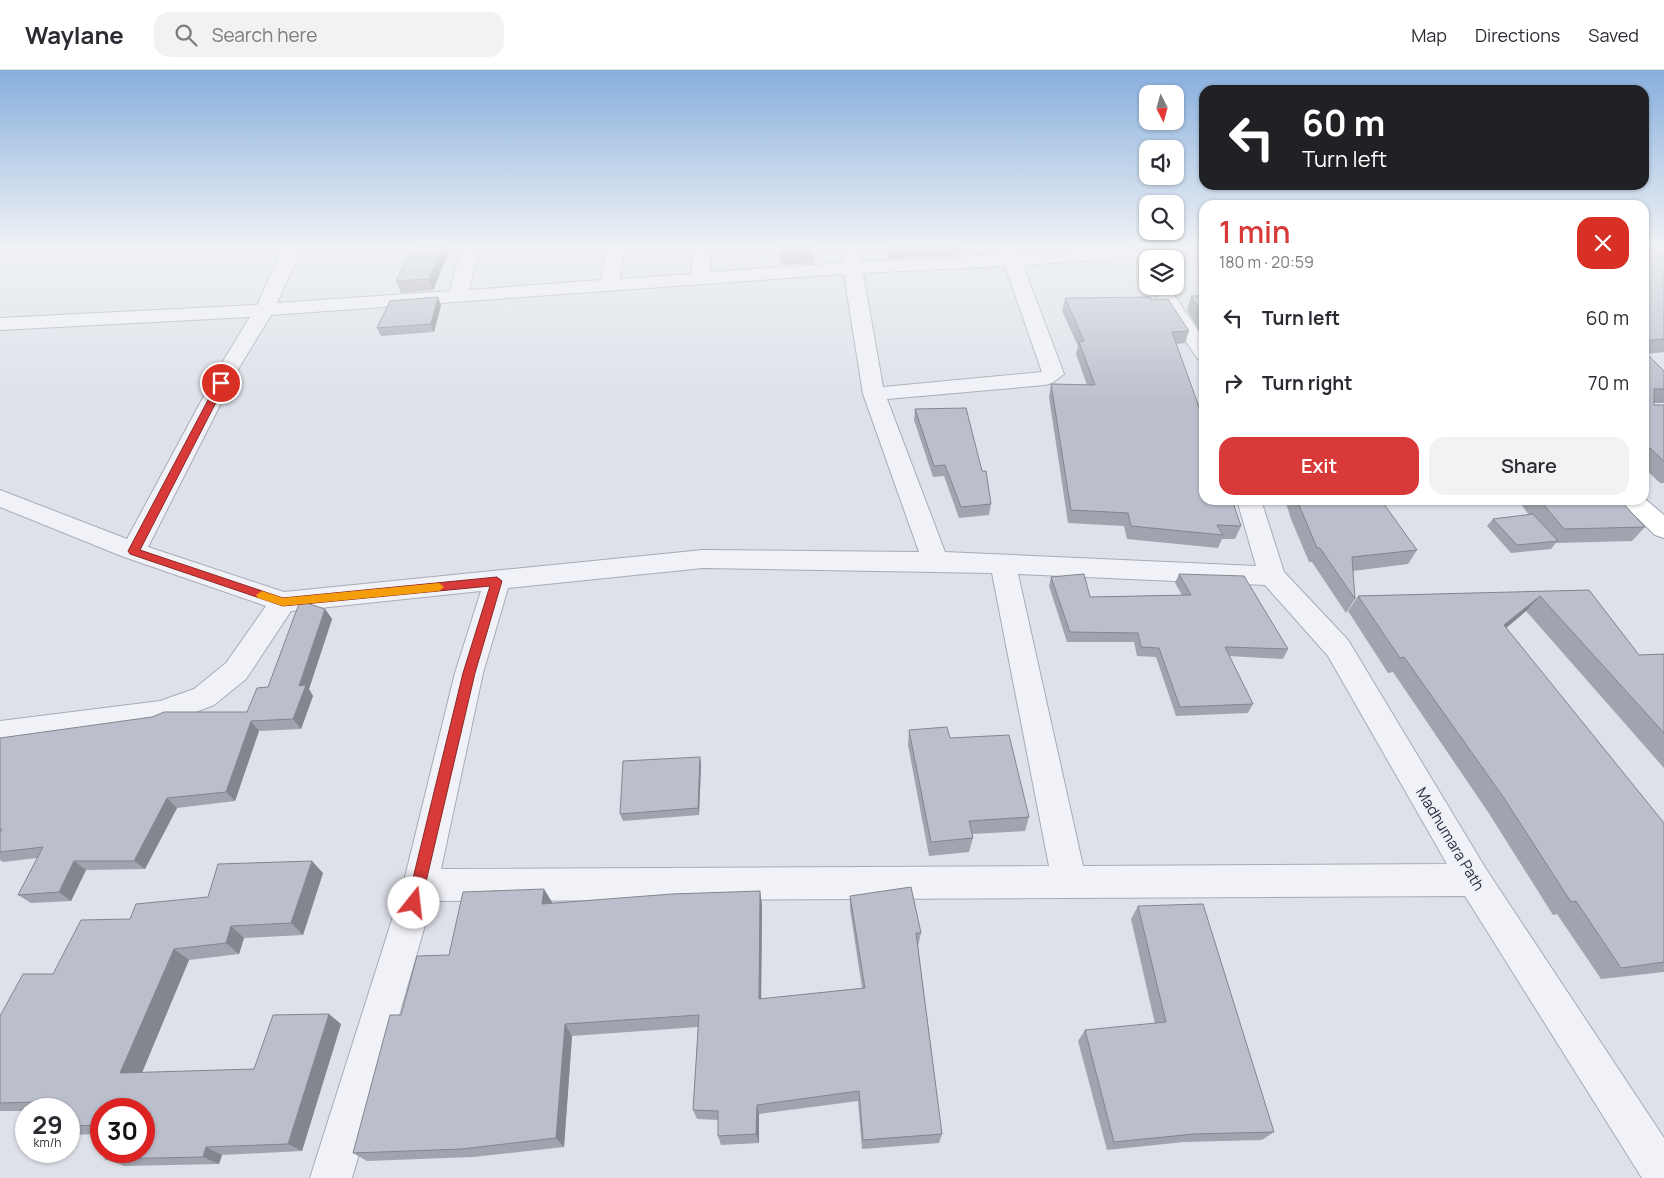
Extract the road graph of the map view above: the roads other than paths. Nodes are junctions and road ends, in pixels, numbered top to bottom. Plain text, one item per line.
1 (269, 299) edge
2 (410, 299) edge
3 (857, 299) edge
4 (1025, 299) edge
5 (1167, 299) edge
6 (264, 310) junction
7 (0, 324) edge
8 (1199, 347) edge
9 (874, 394) junction
10 (0, 498) edge
11 (1250, 505) edge
12 (1637, 505) edge
13 (1664, 529) edge
14 (133, 551) junction
15 (935, 561) junction
16 (1003, 565) junction
17 (1272, 576) junction
18 (497, 581) junction
19 (283, 602) junction
20 (0, 734) edge
21 (1474, 880) junction
22 (1069, 882) junction
23 (420, 885) junction
24 (1664, 1175) edge
25 (330, 1178) edge

1 - 6 street
2 - 6 street
3 - 9 street
4 - 9 street
5 - 8 street
6 - 7 street
6 - 14 street
9 - 15 street
10 - 14 street
11 - 17 street, Madhumara Path
12 - 13 main road
14 - 19 street
15 - 16 street
15 - 18 street
16 - 17 street
16 - 22 street
17 - 21 street, Madhumara Path
18 - 19 street
18 - 23 street
19 - 20 street
21 - 22 street
21 - 24 street, Madhumara Path
22 - 23 street
23 - 25 street

